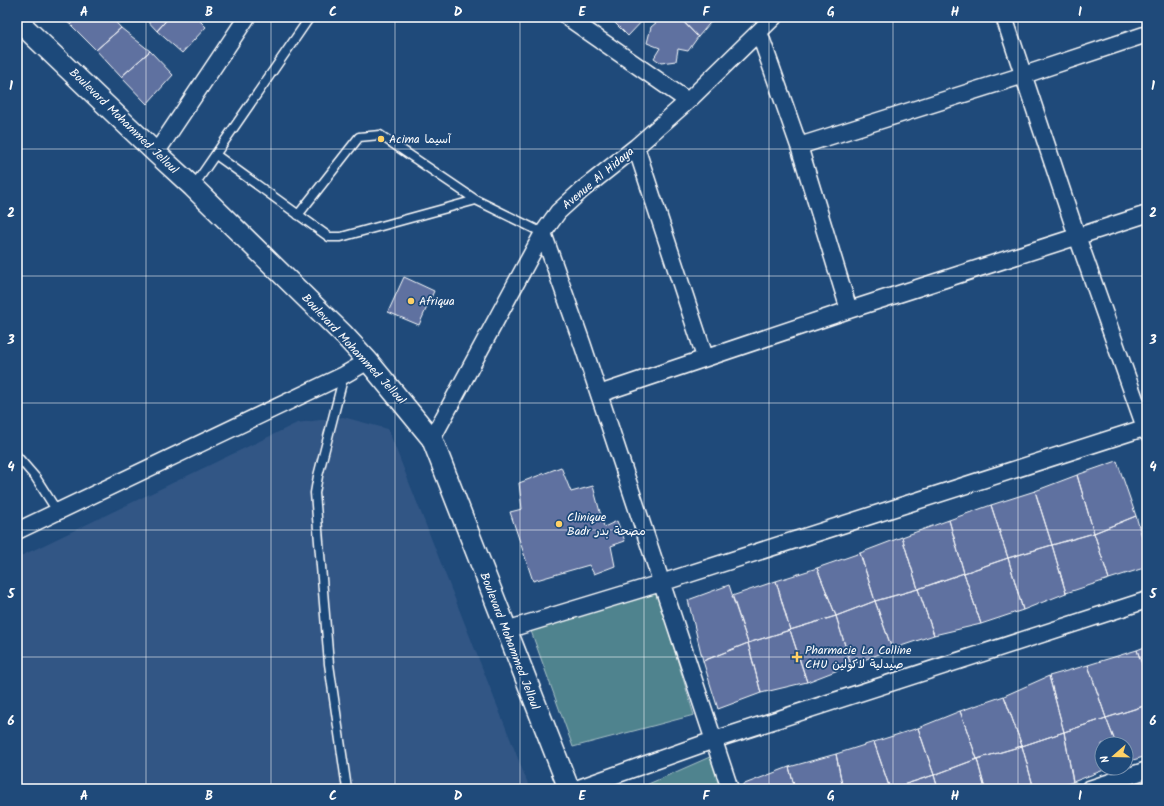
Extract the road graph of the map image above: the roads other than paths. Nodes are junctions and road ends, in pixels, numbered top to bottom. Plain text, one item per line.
1 (247, 17) edge
2 (310, 17) edge
3 (567, 17) edge
4 (774, 17) edge
5 (1004, 17) edge
6 (17, 20) edge
7 (759, 32) junction
8 (1147, 34) edge
9 (1024, 75) junction
10 (688, 101) junction
11 (799, 146) junction
12 (636, 147) junction
13 (156, 153) junction
14 (216, 155) junction
15 (193, 187) junction
16 (476, 200) junction
17 (1147, 214) edge
18 (298, 215) junction
19 (543, 233) junction
20 (1078, 236) junction
21 (849, 310) junction
22 (705, 357) junction
23 (368, 361) junction
24 (344, 375) junction
25 (599, 394) junction
26 (1146, 429) edge
27 (432, 439) junction
28 (17, 456) edge
29 (57, 511) junction
30 (17, 531) edge
31 (661, 582) junction
32 (1147, 600) edge
33 (506, 630) junction
34 (714, 740) junction
35 (1147, 770) edge
36 (348, 789) edge
37 (569, 789) edge
38 (576, 789) edge
39 (730, 789) edge
40 (1089, 789) edge

1 - 13 street
2 - 14 lane
3 - 10 street
4 - 7 street, Avenue Al Hidaya
5 - 9 street
6 - 13 street, Boulevard Mohammed Jelloul
7 - 10 street, Avenue Al Hidaya
7 - 11 street
8 - 9 street
9 - 11 street
9 - 20 street
10 - 12 street, Avenue Al Hidaya
11 - 21 street
12 - 19 street, Avenue Al Hidaya
12 - 22 street
13 - 15 street, Boulevard Mohammed Jelloul
14 - 15 lane
14 - 18 lane
15 - 23 street, Boulevard Mohammed Jelloul
16 - 18 lane
16 - 18 lane
16 - 19 lane
17 - 20 street
19 - 25 street
19 - 27 street, Avenue Al Hidaya
20 - 21 street
20 - 26 street
21 - 22 street
22 - 25 street
23 - 24 street
23 - 27 street, Boulevard Mohammed Jelloul
24 - 29 street
24 - 36 lane
25 - 31 street
26 - 31 street
27 - 33 street, Boulevard Mohammed Jelloul
28 - 29 lane
29 - 30 street
31 - 33 street
31 - 34 street
32 - 34 street
33 - 37 street, Boulevard Mohammed Jelloul
34 - 38 street
34 - 39 street
35 - 40 street

